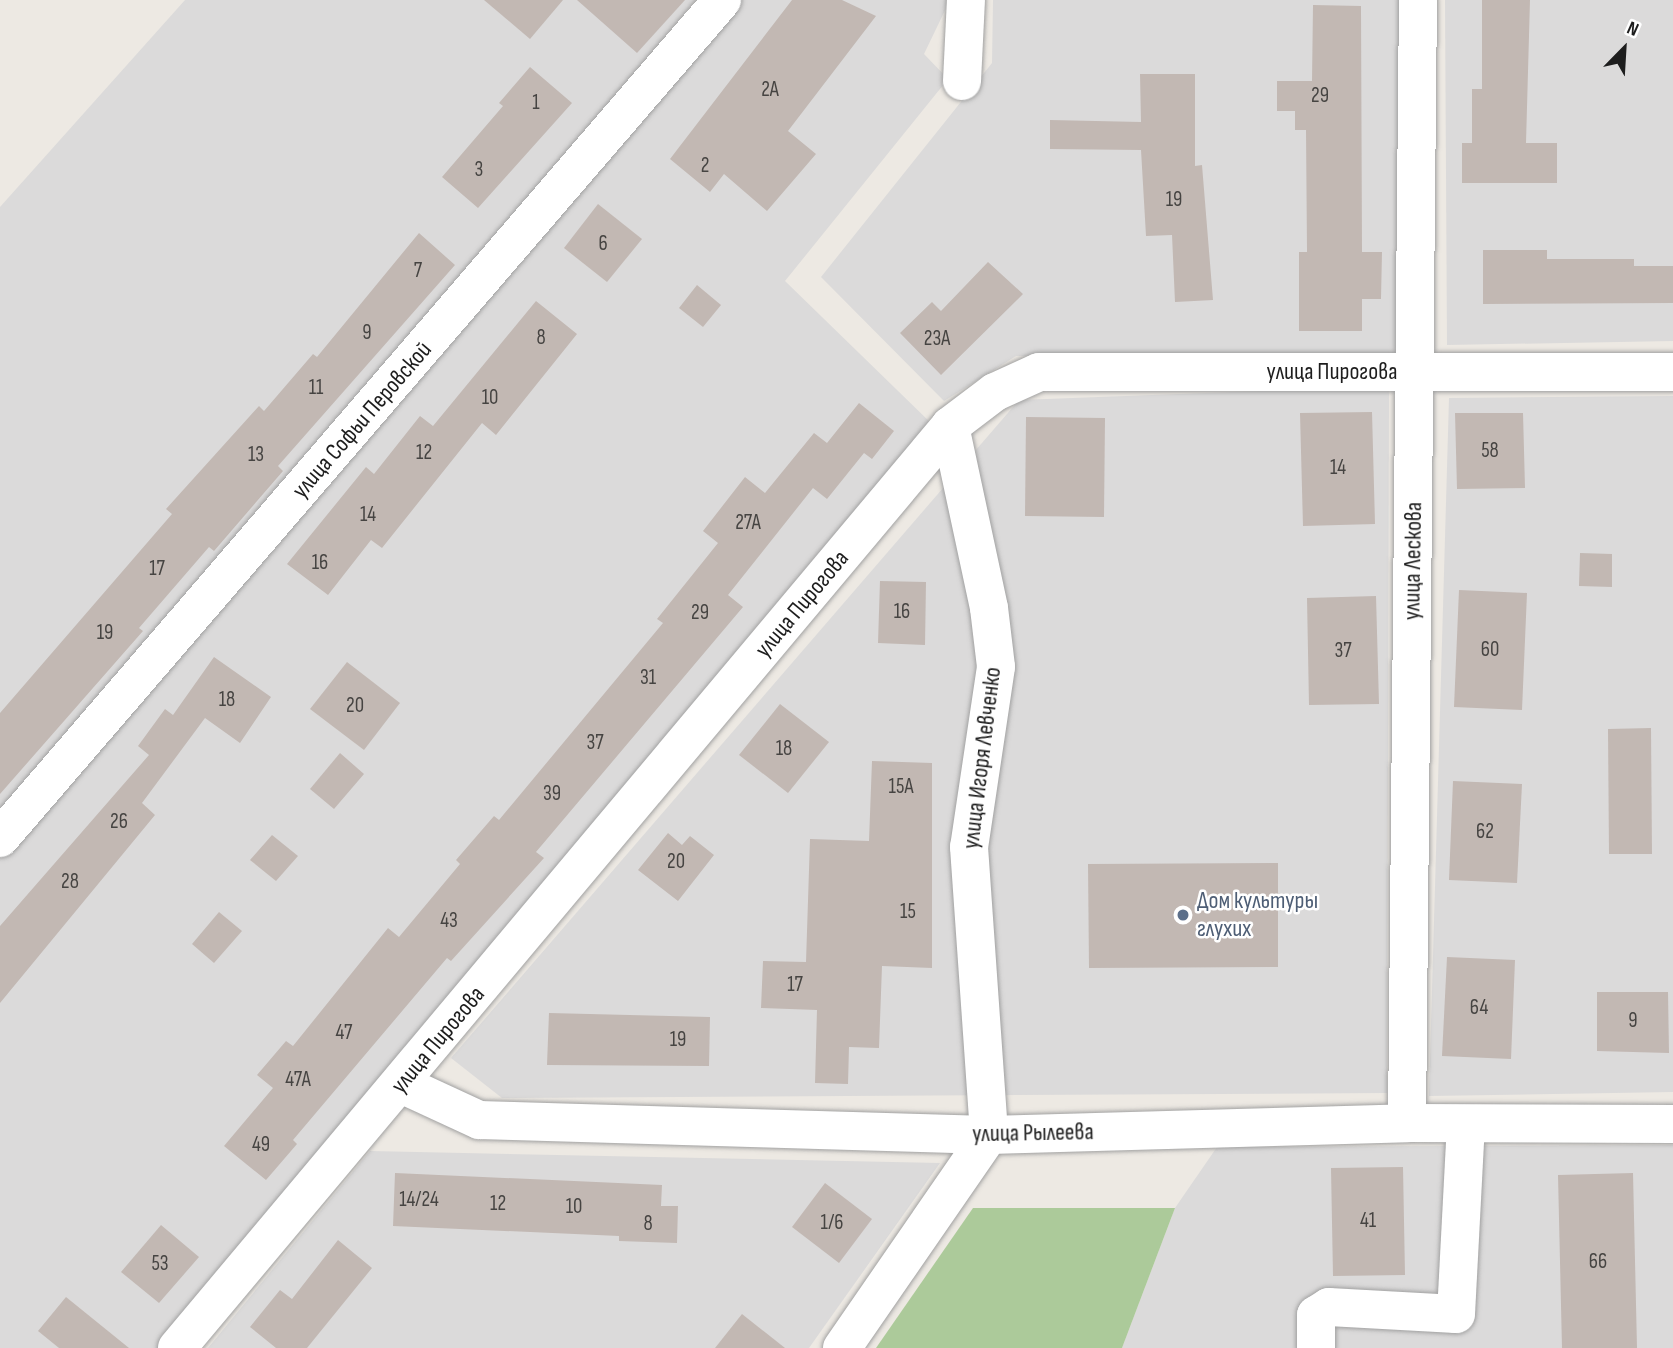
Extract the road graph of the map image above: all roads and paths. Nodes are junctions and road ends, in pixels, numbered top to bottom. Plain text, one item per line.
1 (722, 0) edge
2 (966, 0) edge
3 (1418, 0) edge
4 (962, 80) dead end
5 (1673, 372) edge
6 (1415, 373) junction
7 (950, 426) junction
8 (0, 838) edge
9 (401, 1084) junction
10 (1407, 1123) junction
11 (1466, 1124) junction
12 (1673, 1124) edge
13 (989, 1135) junction
14 (177, 1348) edge
15 (842, 1348) edge
16 (1316, 1348) edge

1 - 8 street, улица Софьи Перовской
2 - 4 street
3 - 6 street, улица Лескова
5 - 6 street, улица Пирогова
6 - 7 street, улица Пирогова
6 - 10 street, улица Лескова
7 - 9 street, улица Пирогова
7 - 13 street, улица Игоря Левченко
9 - 13 street, улица Рылеева
9 - 14 street, улица Пирогова
10 - 11 street, улица Рылеева
10 - 13 street, улица Рылеева
11 - 12 street, улица Рылеева
11 - 16 street
13 - 15 street

